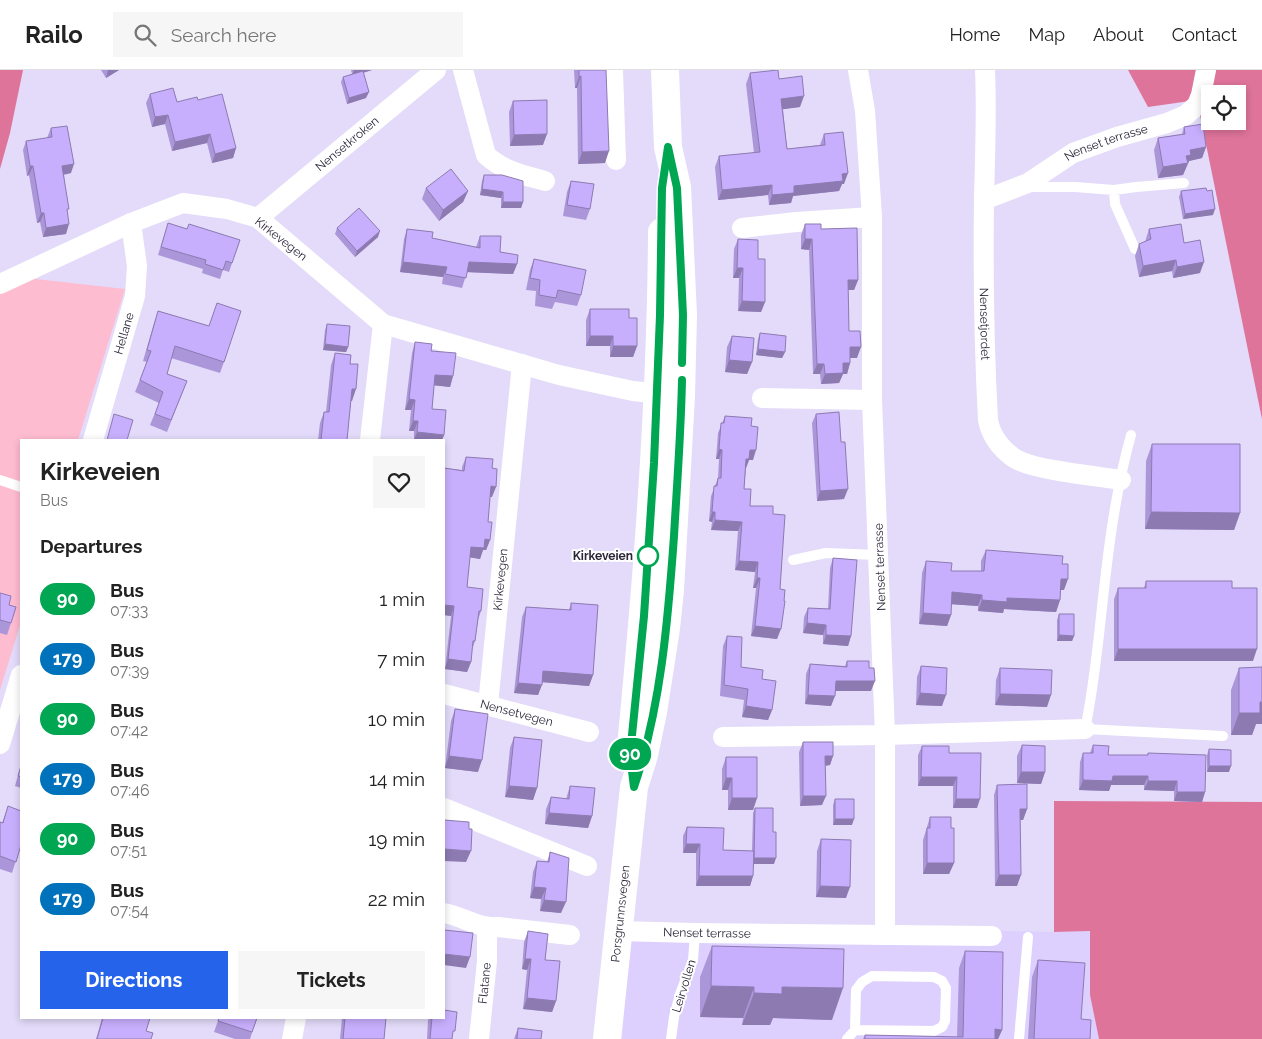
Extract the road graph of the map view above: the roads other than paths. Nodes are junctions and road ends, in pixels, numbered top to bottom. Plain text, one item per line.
1 (436, 70) edge
2 (463, 70) edge
3 (613, 70) edge
4 (665, 70) edge
5 (858, 70) edge
6 (986, 70) edge
7 (1206, 70) edge
8 (616, 160) dead end
9 (545, 181) dead end
10 (1028, 183) junction
11 (1184, 183) dead end
12 (1114, 190) junction
13 (984, 200) junction
14 (872, 217) junction
15 (258, 218) junction
16 (131, 223) junction
17 (742, 228) dead end
18 (1135, 249) dead end
19 (0, 284) edge
20 (383, 324) junction
21 (522, 364) junction
22 (669, 395) junction
23 (762, 398) dead end
24 (872, 400) junction
25 (1131, 435) dead end
26 (92, 439) edge
27 (370, 439) edge
28 (0, 480) edge
29 (1121, 480) junction
30 (20, 487) edge
31 (879, 555) junction
32 (793, 560) dead end
33 (20, 678) edge
34 (445, 694) edge
35 (488, 705) junction
36 (1085, 729) junction
37 (590, 732) dead end
38 (885, 735) junction
39 (723, 736) dead end
40 (1224, 736) dead end
41 (0, 744) edge
42 (445, 808) edge
43 (587, 866) dead end
44 (445, 913) edge
45 (487, 928) junction
46 (618, 930) junction
47 (695, 934) junction
48 (884, 934) junction
49 (570, 935) dead end
50 (992, 936) dead end
51 (1028, 937) dead end
52 (296, 1019) edge
53 (855, 1030) junction
54 (292, 1039) edge
55 (478, 1039) edge
56 (607, 1039) edge
57 (671, 1039) edge
58 (847, 1039) edge
59 (1019, 1039) edge

1 - 15 street, Nensetkroken
2 - 9 street
3 - 8 street
4 - 22 highway, Porsgrunnsvegen
5 - 14 street, Nenset terrasse
6 - 13 street, Nensetjordet
7 - 10 street, Nenset terrasse
10 - 12 lane
10 - 13 street, Nenset terrasse
11 - 12 lane
12 - 18 lane
13 - 29 street, Nensetjordet
14 - 17 street
14 - 24 street, Nenset terrasse
15 - 16 street, Kirkevegen
15 - 20 street, Kirkevegen
16 - 19 street, Kirkevegen
16 - 26 street, Hellane
20 - 21 street, Kirkevegen
20 - 27 street
21 - 22 street, Kirkevegen
21 - 35 street, Kirkevegen
22 - 46 highway, Porsgrunnsvegen
23 - 24 street
24 - 31 street, Nenset terrasse
25 - 29 lane
28 - 30 lane
29 - 36 lane
31 - 32 lane
31 - 38 street, Nenset terrasse
33 - 41 street
34 - 35 street, Nensetvegen
35 - 37 street, Nensetvegen
36 - 38 street
36 - 40 lane
38 - 39 street
38 - 48 street, Nenset terrasse
42 - 43 street
44 - 45 street
45 - 49 street
45 - 55 street, Flatane
46 - 47 street, Nenset terrasse
46 - 56 highway, Porsgrunnsvegen
47 - 48 street, Nenset terrasse
47 - 57 lane, Leirvollen
48 - 50 street, Nenset terrasse
51 - 59 lane
52 - 54 street
53 - 53 lane
53 - 58 lane

